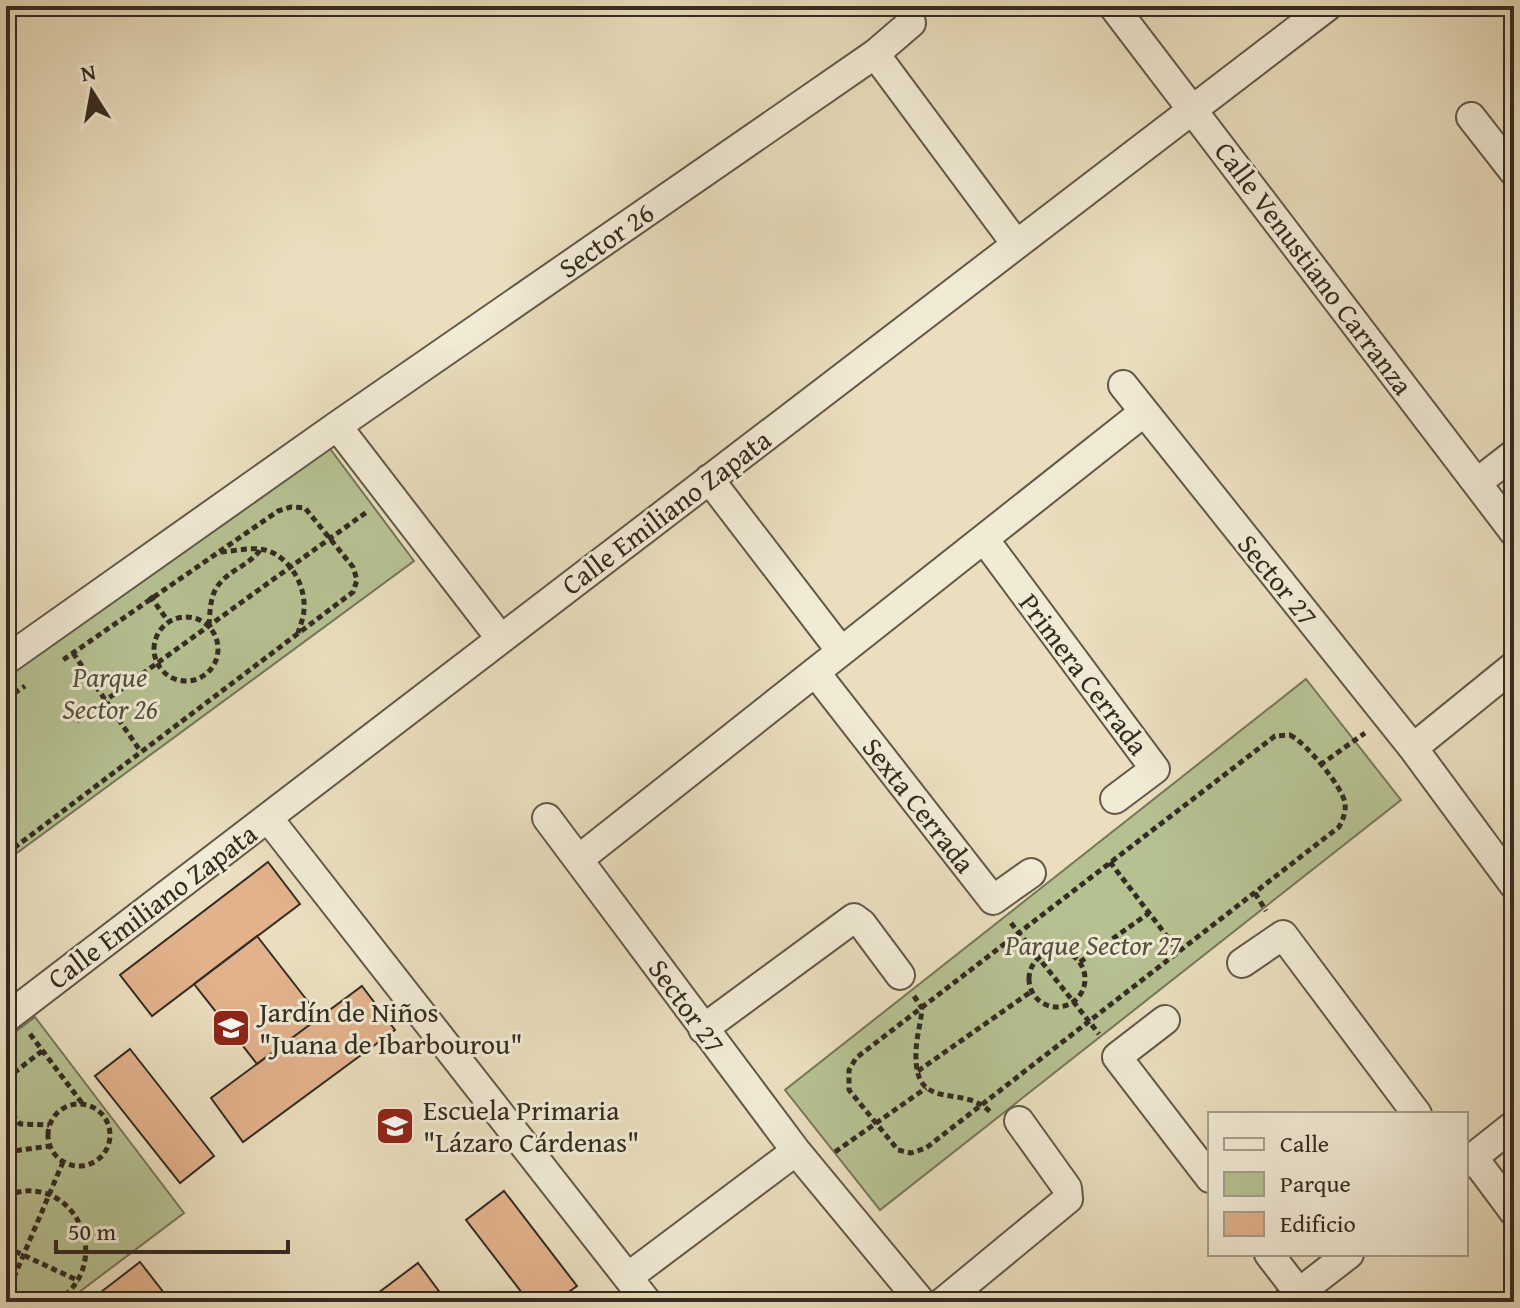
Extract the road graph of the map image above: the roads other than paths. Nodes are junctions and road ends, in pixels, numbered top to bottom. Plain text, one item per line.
1 (1113, 6) edge
2 (1328, 6) edge
3 (911, 23) dead end
4 (875, 54) junction
5 (1193, 109) junction
6 (1471, 117) dead end
7 (1504, 138) edge
8 (1514, 172) edge
9 (1016, 244) junction
10 (1123, 385) dead end
11 (1144, 412) junction
12 (337, 426) junction
13 (1514, 454) edge
14 (709, 479) junction
15 (1478, 482) junction
16 (1514, 532) edge
17 (984, 539) junction
18 (501, 639) junction
19 (841, 651) junction
20 (6, 660) edge
21 (1514, 666) edge
22 (815, 672) junction
23 (1413, 748) junction
24 (1115, 799) dead end
25 (268, 818) junction
26 (547, 818) dead end
27 (579, 859) junction
28 (1031, 873) dead end
29 (1514, 885) edge
30 (1242, 963) dead end
31 (900, 975) road end
32 (10, 1016) edge
33 (1165, 1020) dead end
34 (703, 1029) junction
35 (1416, 1112) edge
36 (1019, 1121) road end
37 (1514, 1125) edge
38 (803, 1160) junction
39 (1470, 1160) edge
40 (1208, 1175) edge
41 (1514, 1212) edge
42 (1270, 1256) edge
43 (1346, 1256) edge
44 (628, 1277) junction
45 (1293, 1297) edge
46 (647, 1302) edge
47 (921, 1302) edge
48 (943, 1302) edge

1 - 5 street, Calle Venustiano Carranza
2 - 5 street, Calle Emiliano Zapata
3 - 4 street, Sector 26
4 - 9 street
4 - 12 street, Sector 26
5 - 9 street, Calle Emiliano Zapata
5 - 15 street, Calle Venustiano Carranza
6 - 7 street
7 - 8 street
9 - 14 street, Calle Emiliano Zapata
10 - 11 street, Sector 27
11 - 17 street
11 - 23 street, Sector 27
12 - 18 street
12 - 20 street, Sector 26
13 - 15 street
14 - 18 street, Calle Emiliano Zapata
14 - 19 street
15 - 16 street, Calle Venustiano Carranza
17 - 19 street
17 - 24 street, Primera Cerrada
18 - 25 street, Calle Emiliano Zapata
19 - 22 street
21 - 23 street
22 - 27 street
22 - 28 street, Sexta Cerrada
23 - 29 street, Sector 27
25 - 32 street, Calle Emiliano Zapata
25 - 44 street
26 - 27 street, Sector 27
27 - 34 street, Sector 27
30 - 35 street
31 - 34 street
33 - 40 street
34 - 38 street, Sector 27
36 - 48 street
37 - 39 street
38 - 44 street
38 - 47 street, Sector 27
39 - 41 street
42 - 45 street
43 - 45 street
44 - 46 street

